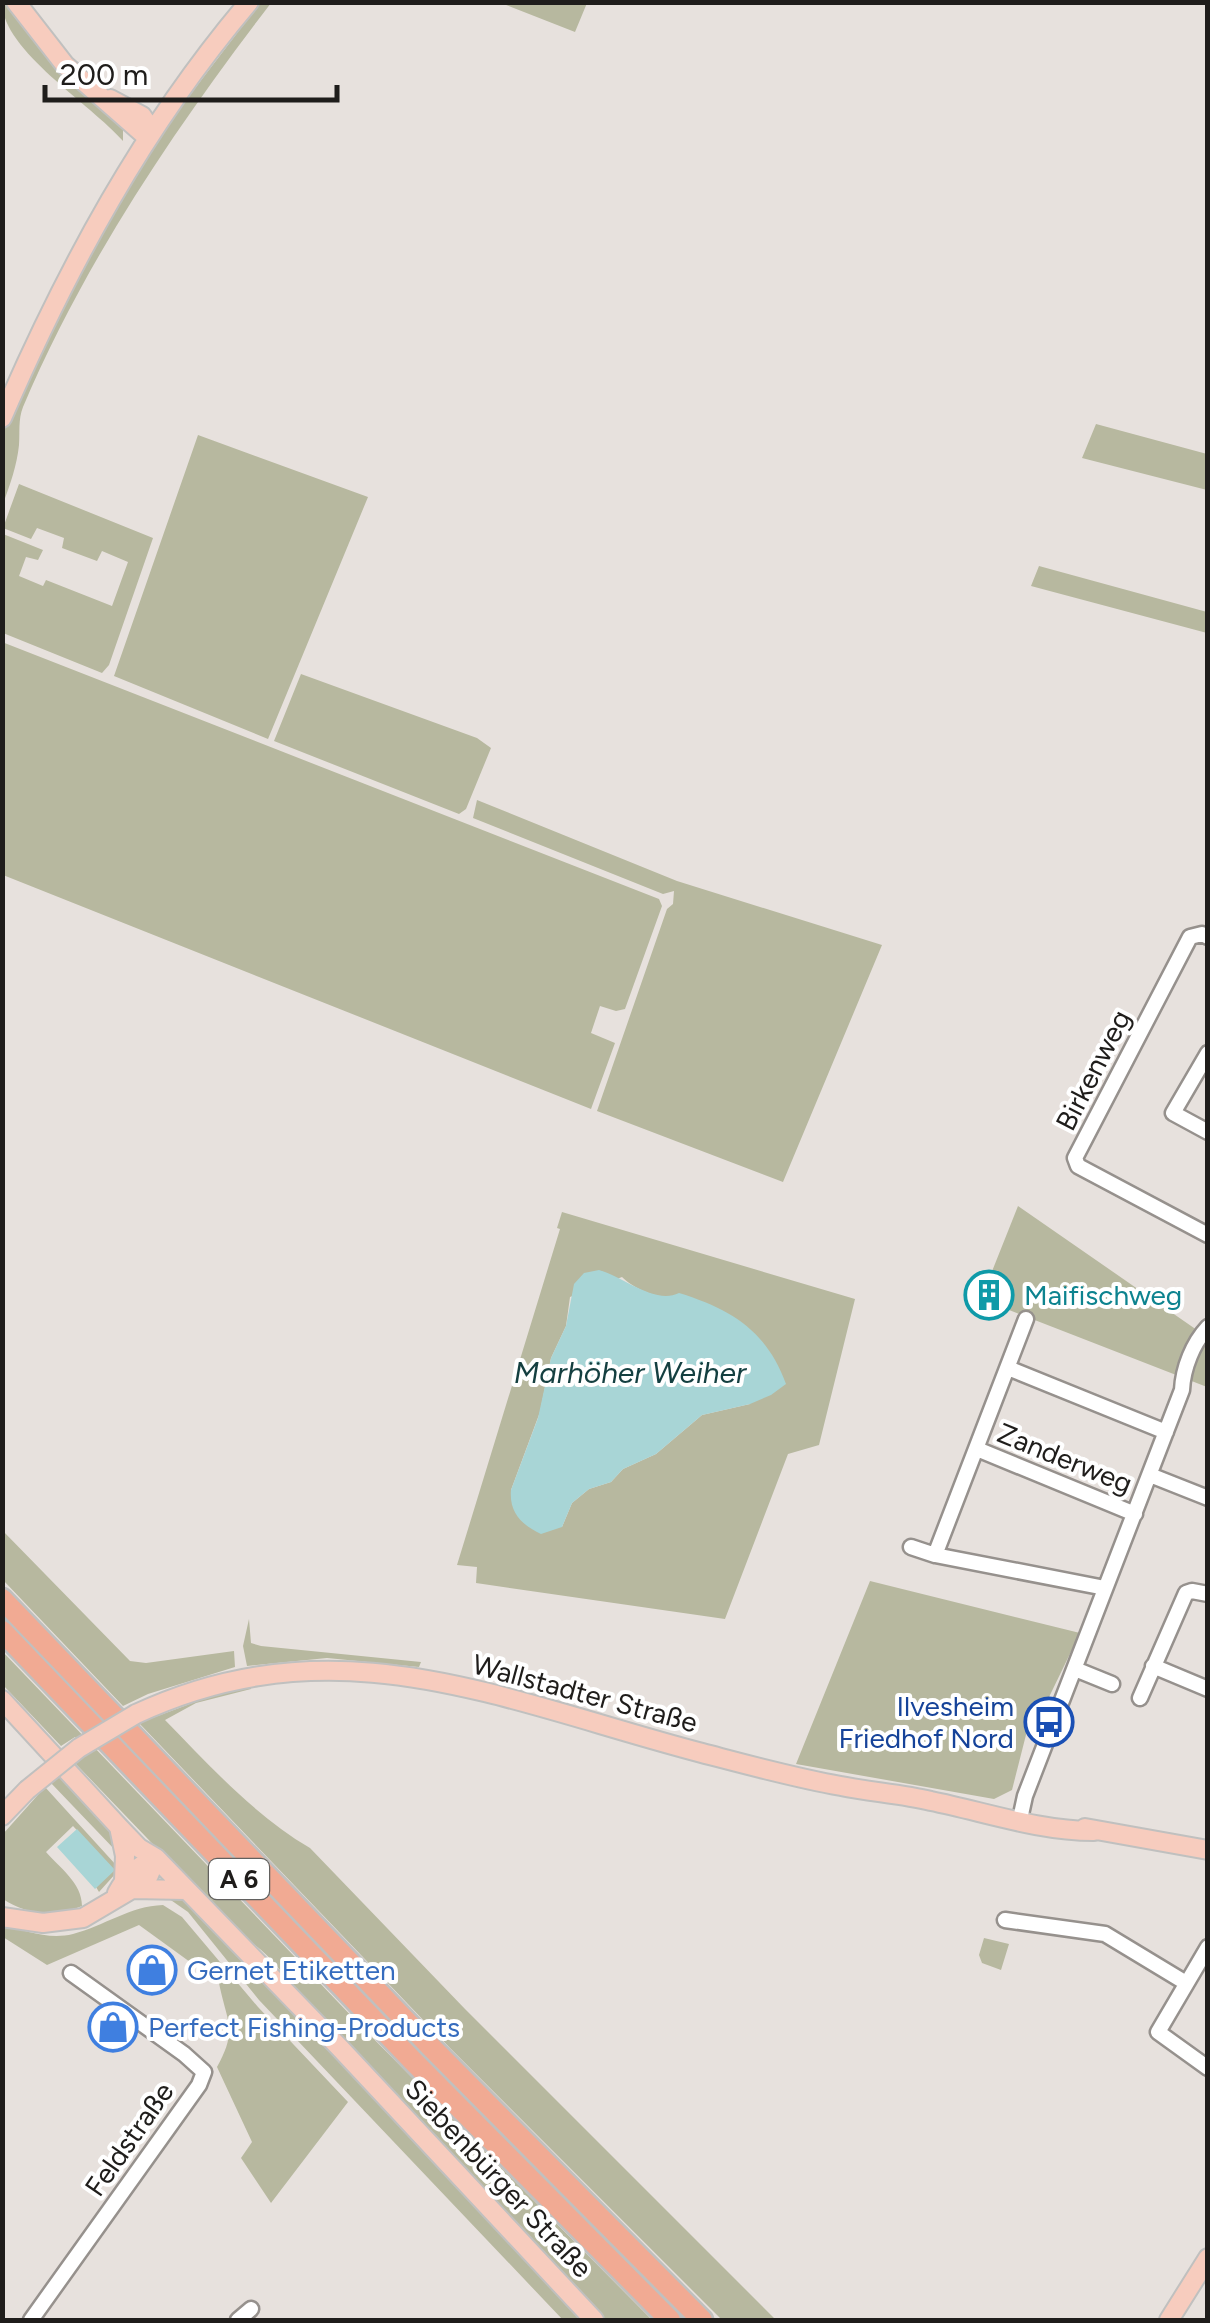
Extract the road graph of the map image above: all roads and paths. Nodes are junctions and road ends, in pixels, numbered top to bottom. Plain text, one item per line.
1 (16, 2) edge
2 (250, 2) edge
3 (96, 92) junction
4 (176, 96) junction
5 (131, 109) junction
6 (150, 134) junction
7 (2, 418) edge
8 (1208, 937) edge
9 (1208, 1053) edge
10 (1208, 1132) edge
11 (1208, 1235) edge
12 (1026, 1319) dead end
13 (1208, 1328) edge
14 (1008, 1368) junction
15 (1166, 1432) junction
16 (977, 1449) junction
17 (1150, 1475) junction
18 (1208, 1498) edge
19 (1134, 1514) junction
20 (911, 1547) dead end
21 (935, 1555) junction
22 (1106, 1588) junction
23 (1208, 1594) edge
24 (2, 1599) edge
25 (2, 1631) edge
26 (1154, 1666) junction
27 (1075, 1670) junction
28 (1112, 1684) dead end
29 (1208, 1689) edge
30 (1140, 1698) dead end
31 (2, 1700) edge
32 (57, 1757) junction
33 (2, 1816) edge
34 (1020, 1820) junction
35 (119, 1827) junction
36 (1208, 1850) edge
37 (156, 1858) junction
38 (128, 1884) junction
39 (186, 1890) junction
40 (2, 1908) edge
41 (11, 1918) edge
42 (1005, 1920) dead end
43 (1208, 1947) edge
44 (71, 1973) dead end
45 (1186, 1983) junction
46 (1208, 2068) edge
47 (1208, 2258) edge
48 (250, 2309) dead end
49 (31, 2320) edge
50 (238, 2320) edge
51 (594, 2320) edge
52 (670, 2320) edge
53 (702, 2320) edge
54 (1168, 2320) edge

1 - 3 main road
2 - 4 main road
3 - 5 main road
3 - 6 main road
4 - 5 main road
4 - 6 main road
5 - 6 main road
6 - 7 main road
8 - 11 street, Birkenweg
9 - 10 street
12 - 14 street
13 - 15 street
14 - 15 street
14 - 16 street
15 - 17 street
16 - 19 street, Zanderweg
16 - 21 street
17 - 18 street
17 - 19 street
19 - 22 street
20 - 21 street
21 - 22 street
22 - 27 street
23 - 26 street
24 - 53 highway, A 6
25 - 52 highway, A 6
26 - 29 street
26 - 30 street
27 - 28 street
27 - 34 street
31 - 32 main road, Siebenbürger Straße
32 - 35 main road, Siebenbürger Straße
32 - 37 main road, Siebenbürger Straße
33 - 34 main road, Wallstadter Straße, bridge
34 - 36 main road, Wallstadter Straße
35 - 37 main road, Siebenbürger Straße
35 - 38 main road
37 - 38 main road
37 - 39 main road, Siebenbürger Straße
38 - 39 main road
38 - 41 main road
39 - 51 main road, Siebenbürger Straße
40 - 41 main road
42 - 45 street
43 - 45 street
44 - 49 street, Feldstraße
45 - 46 street
47 - 54 main road
48 - 50 street

